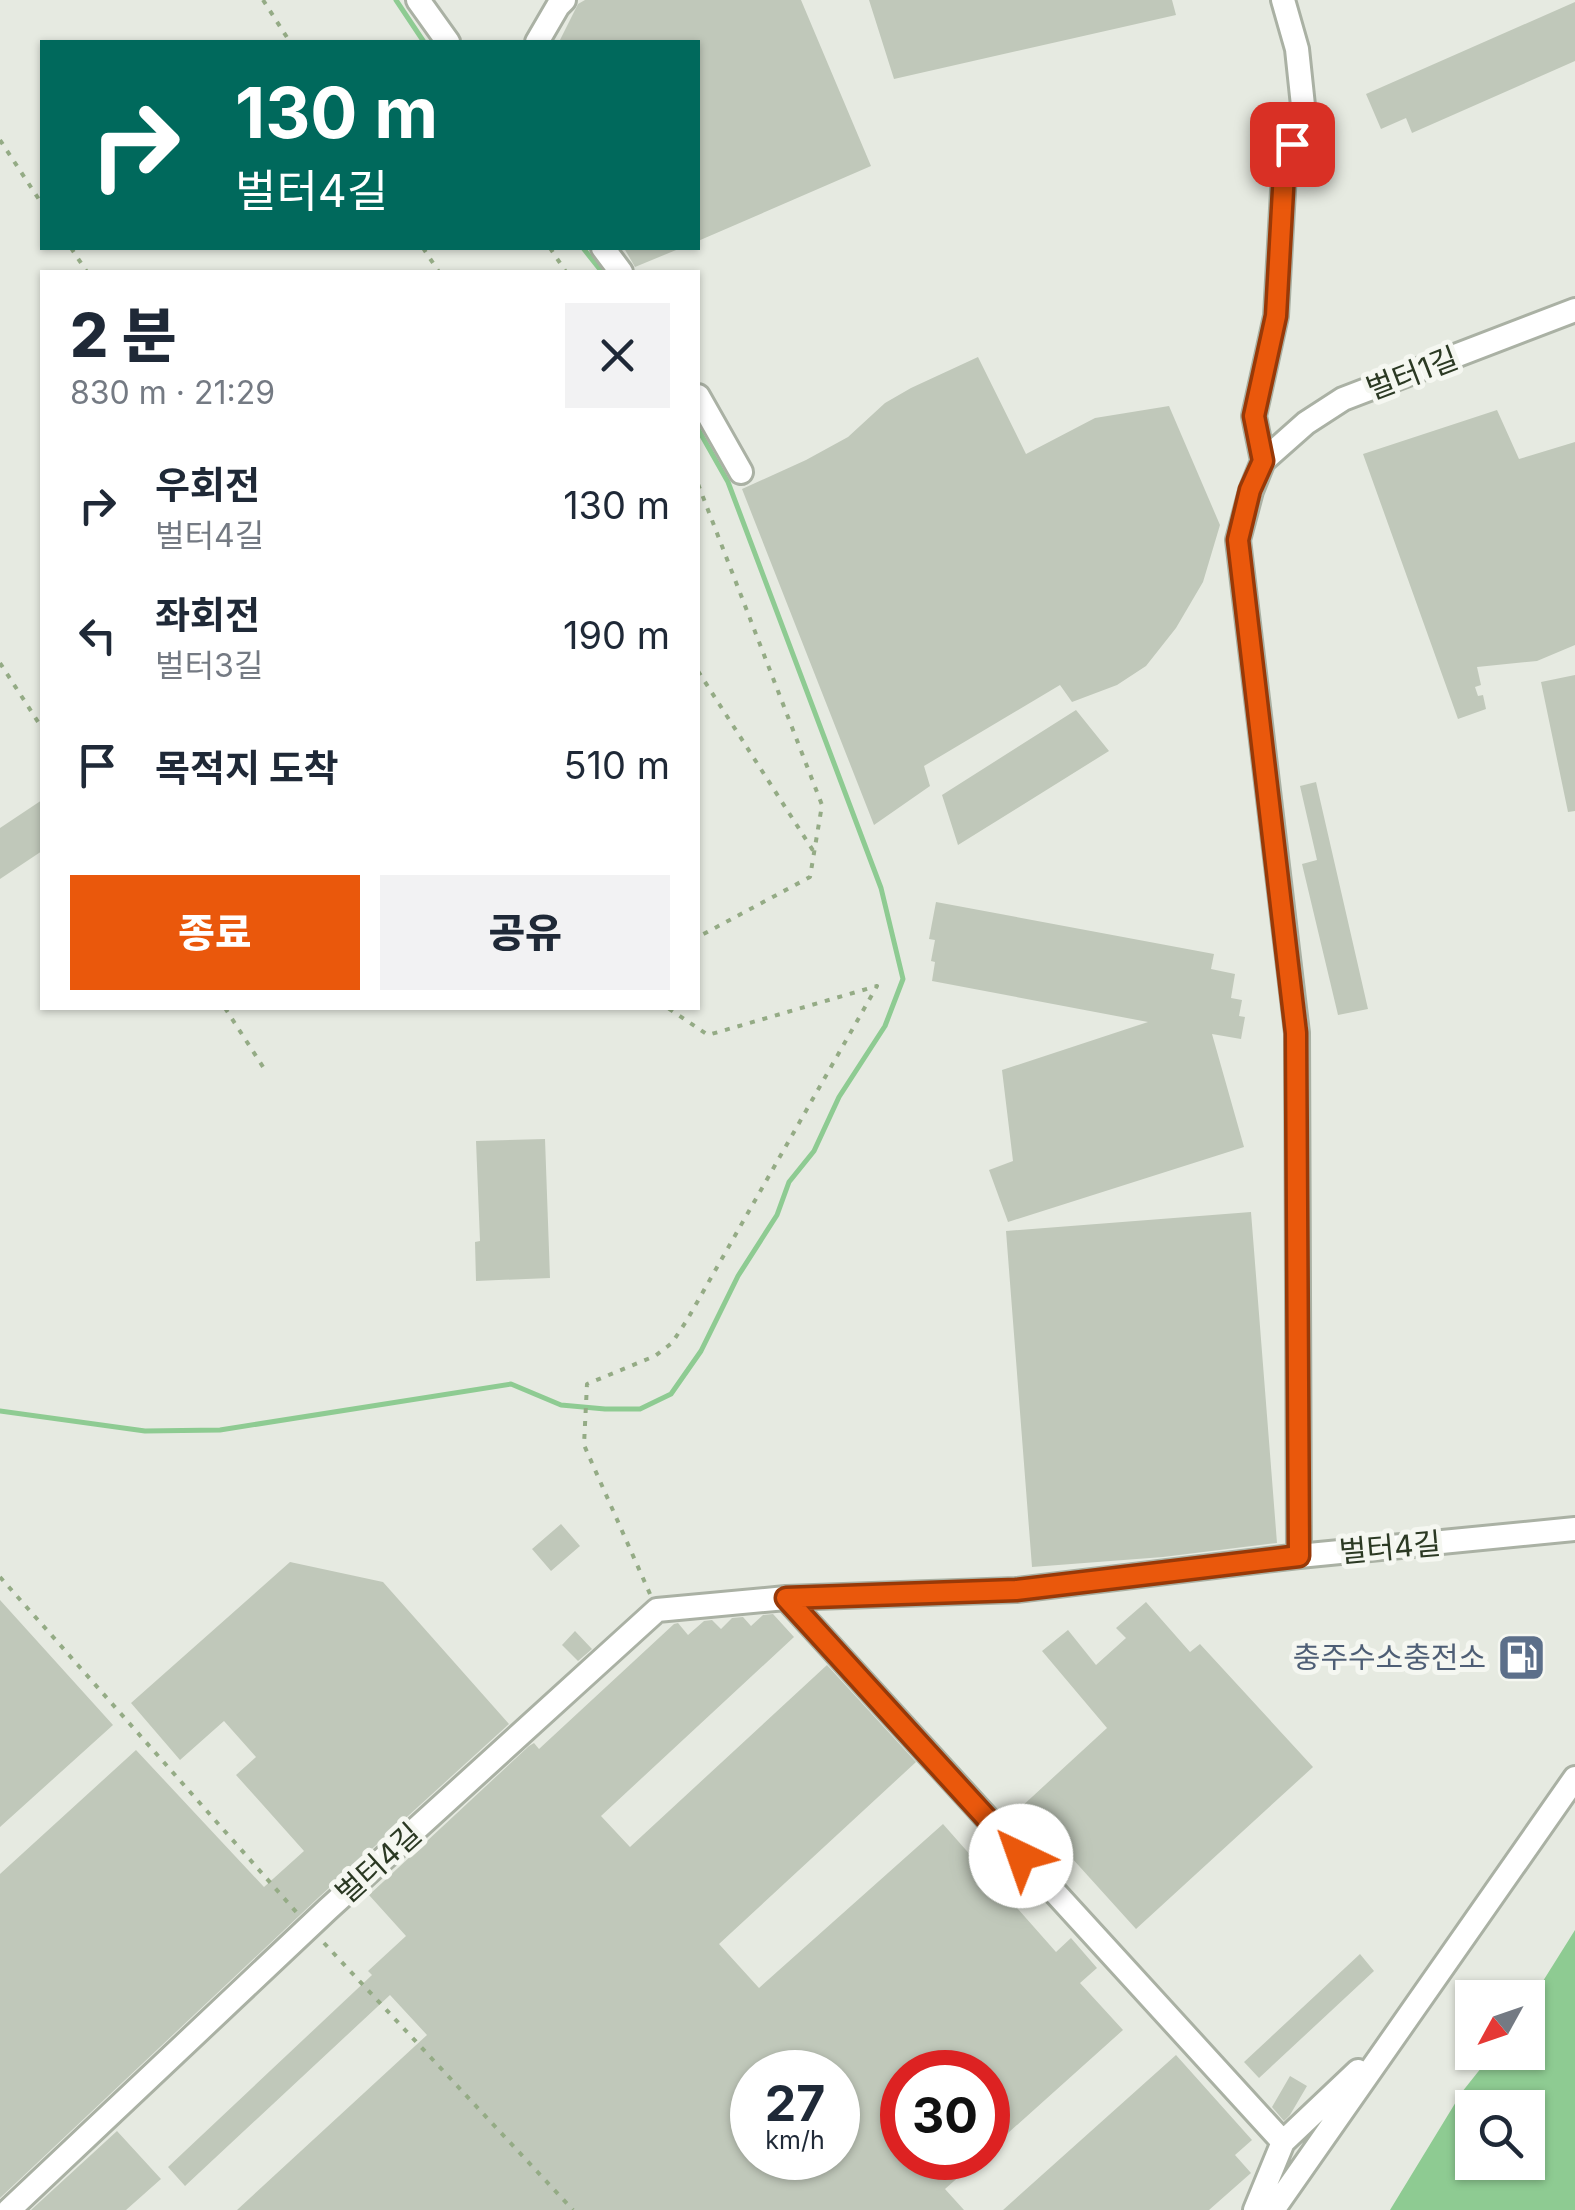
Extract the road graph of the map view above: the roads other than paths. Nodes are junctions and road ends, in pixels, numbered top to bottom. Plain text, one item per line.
1 (418, 0) edge
2 (564, 0) edge
3 (1284, 0) edge
4 (447, 40) edge
5 (538, 40) edge
6 (605, 250) edge
7 (620, 270) edge
8 (1575, 310) edge
9 (700, 400) edge
10 (1263, 461) junction
11 (741, 472) dead end
12 (1575, 1529) edge
13 (1299, 1556) junction
14 (786, 1598) junction
15 (1575, 1778) edge
16 (1394, 2038) junction
17 (1283, 2142) junction
18 (9, 2210) edge
19 (1255, 2210) edge
20 (1273, 2210) edge

1 - 4 street
2 - 5 street
3 - 10 street
6 - 7 street
8 - 10 street, 벌터1길
9 - 11 street
10 - 13 street
12 - 13 street, 벌터4길
13 - 14 street, 벌터4길
14 - 17 street
14 - 18 street, 벌터4길
15 - 16 street
16 - 17 street
16 - 20 street
17 - 19 street

